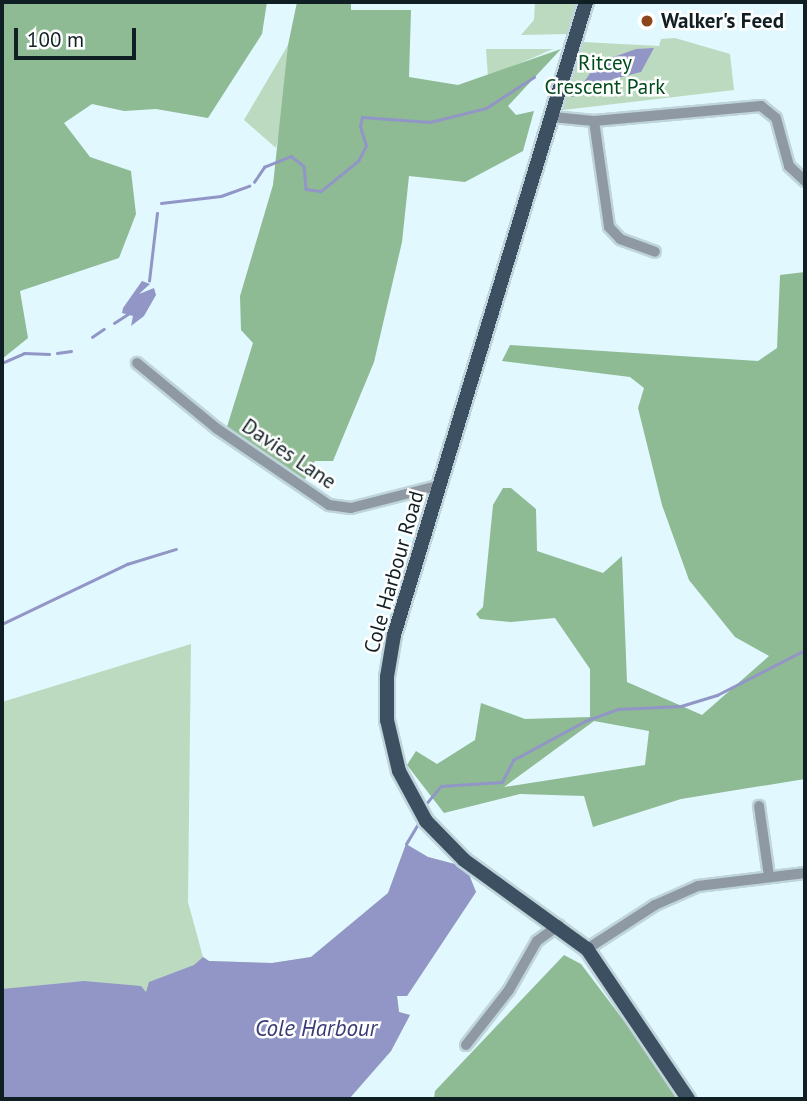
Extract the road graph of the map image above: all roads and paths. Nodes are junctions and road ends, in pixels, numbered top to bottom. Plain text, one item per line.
1 (586, 2) edge
2 (553, 117) junction
3 (594, 121) junction
4 (805, 181) edge
5 (655, 252) dead end
6 (137, 363) dead end
7 (441, 485) junction
8 (759, 806) dead end
9 (805, 873) edge
10 (769, 876) junction
11 (559, 925) junction
12 (587, 949) junction
13 (466, 1045) dead end
14 (688, 1099) edge

1 - 2 main road, Cole Harbour Road
2 - 3 street
2 - 7 main road, Cole Harbour Road
3 - 4 street
3 - 5 street
6 - 7 street, Davies Lane
7 - 11 main road, Cole Harbour Road
8 - 10 street
9 - 10 street
10 - 12 street
11 - 12 main road, Cole Harbour Road
11 - 13 street
12 - 14 main road, Cole Harbour Road

